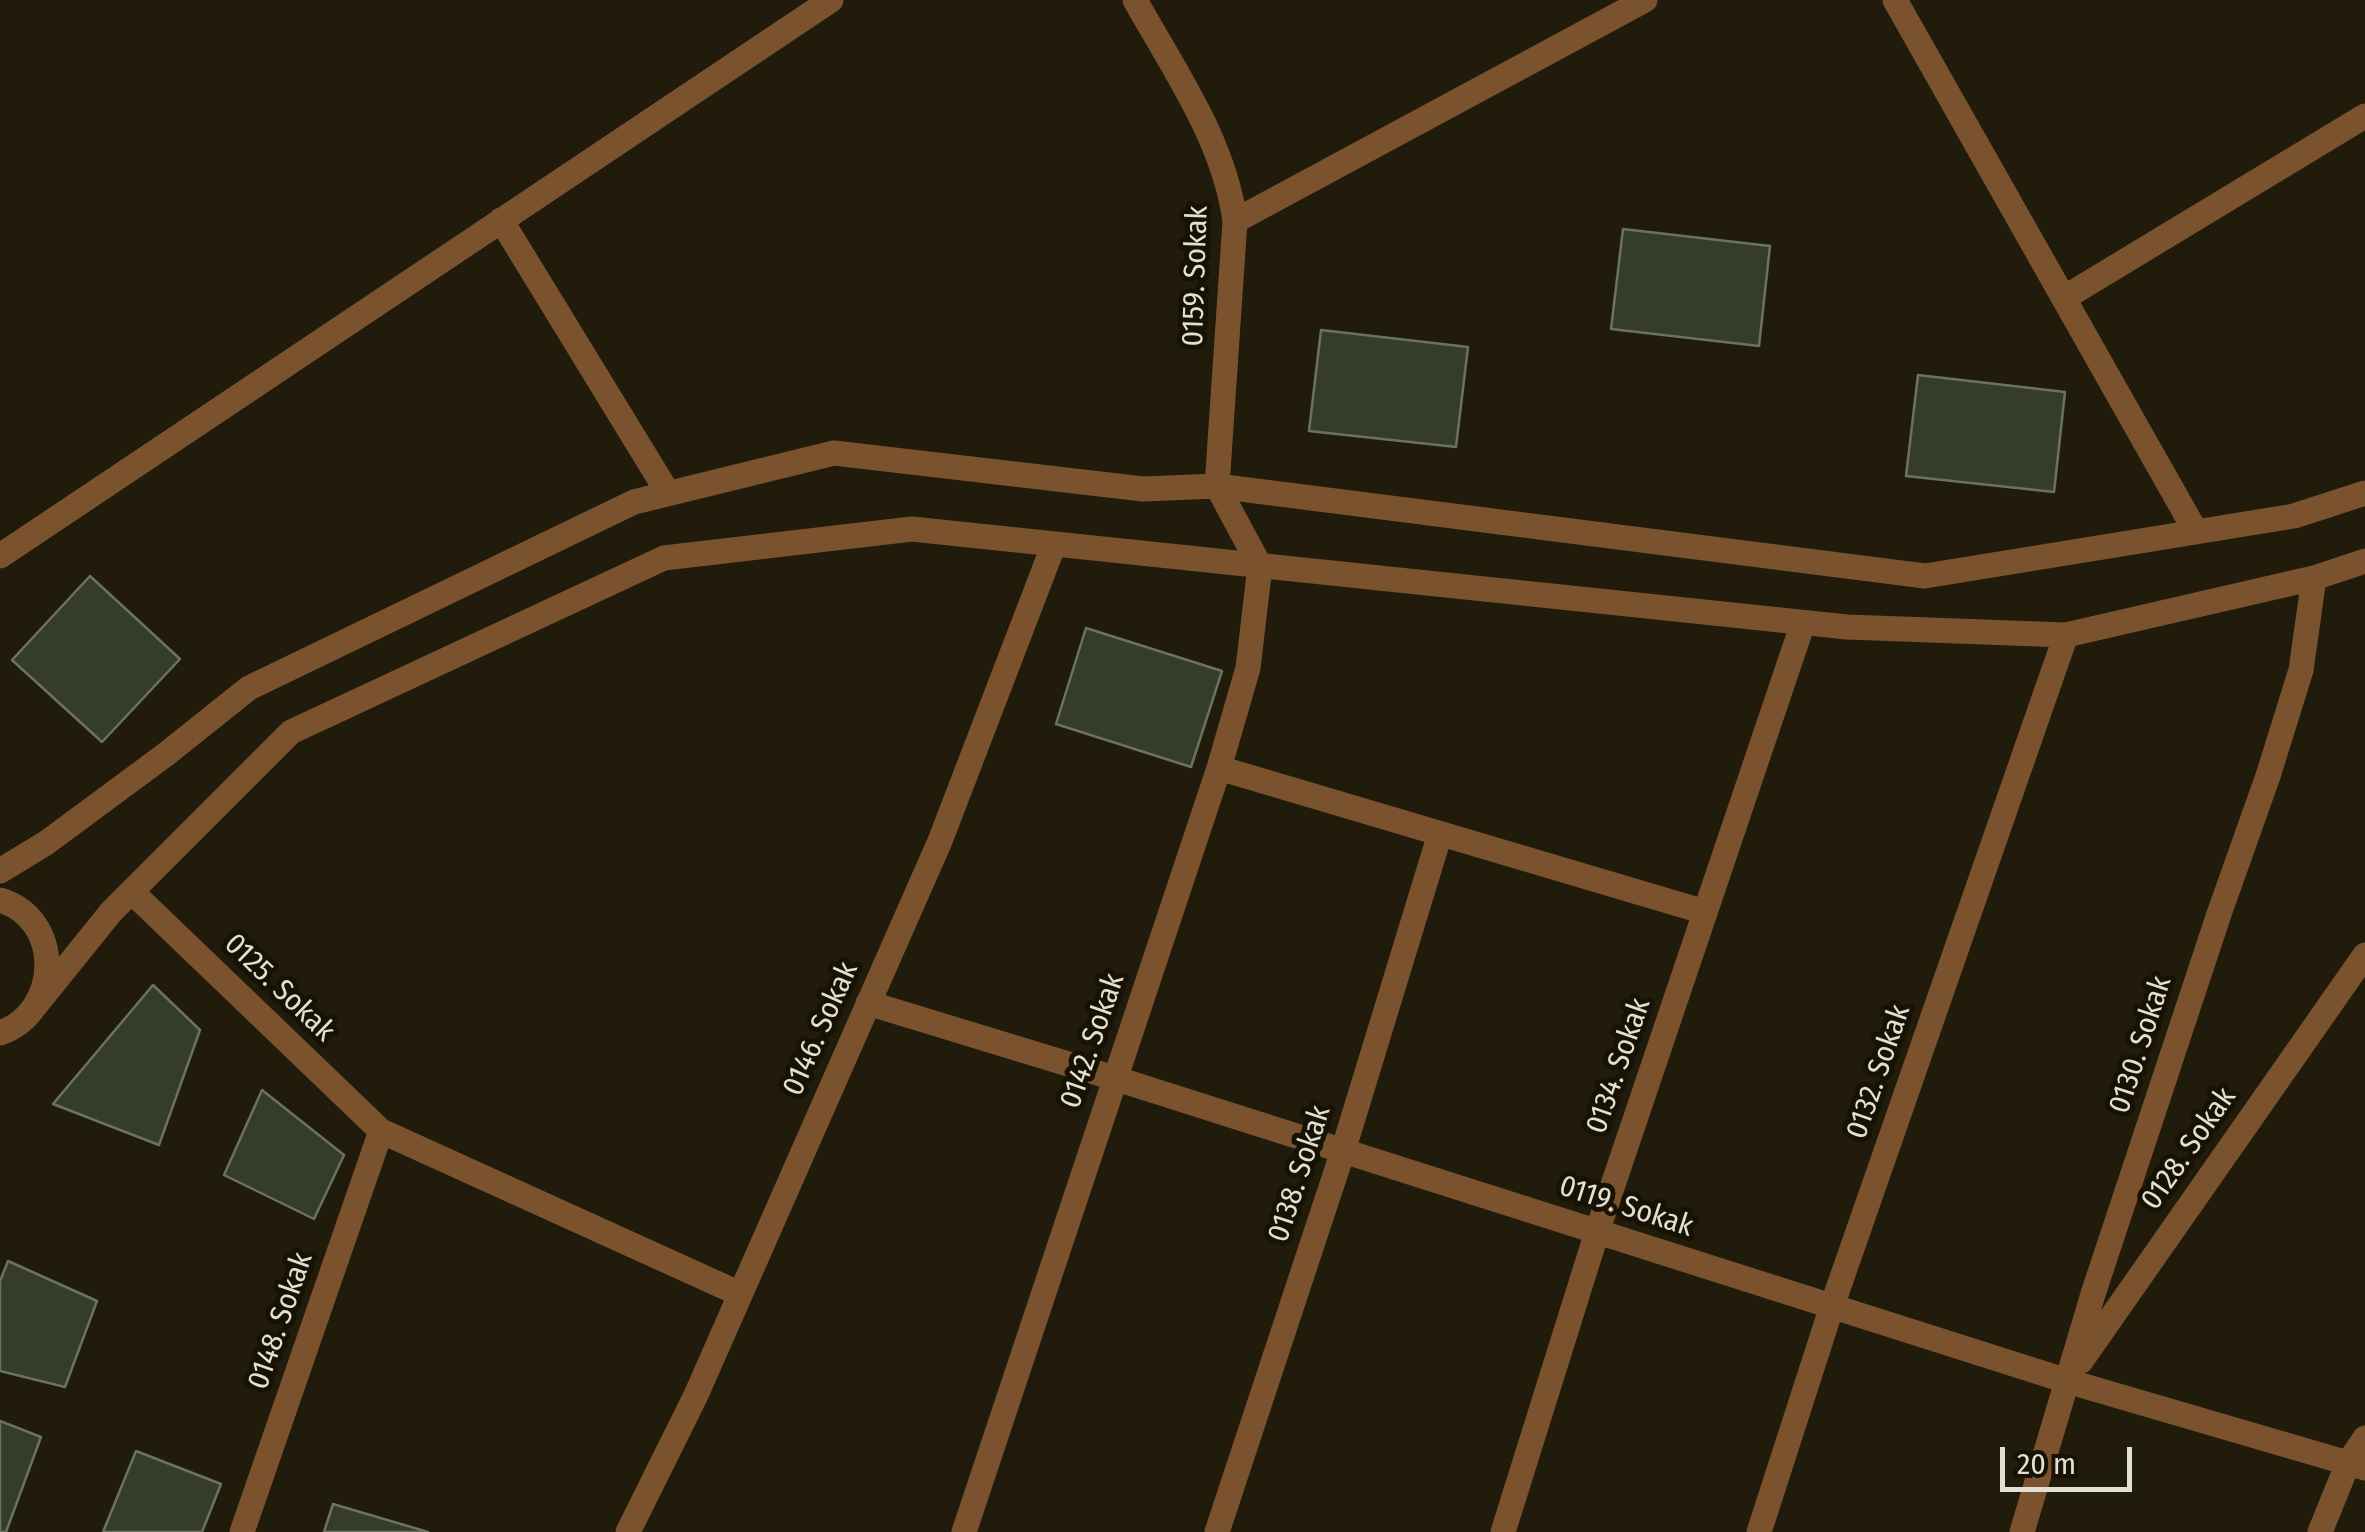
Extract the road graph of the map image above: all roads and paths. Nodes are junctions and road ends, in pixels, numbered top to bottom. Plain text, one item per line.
1 (831, 0) edge
2 (1135, 0) edge
3 (1644, 0) edge
4 (1895, 0) edge
5 (2365, 116) edge
6 (501, 220) junction
7 (1235, 220) junction
8 (2064, 298) junction
9 (1216, 486) junction
10 (2365, 492) edge
11 (668, 493) junction
12 (2196, 532) junction
13 (1054, 544) junction
14 (0, 556) edge
15 (2365, 561) edge
16 (1260, 566) junction
17 (2314, 578) junction
18 (1803, 623) junction
19 (2066, 635) junction
20 (1220, 768) junction
21 (1440, 834) junction
22 (0, 872) edge
23 (132, 892) junction
24 (0, 900) edge
25 (1705, 912) junction
26 (2365, 955) edge
27 (868, 1003) junction
28 (36, 1005) junction
29 (0, 1033) edge
30 (1114, 1078) junction
31 (381, 1131) junction
32 (1343, 1151) junction
33 (1596, 1232) junction
34 (740, 1294) junction
35 (1832, 1306) junction
36 (2067, 1381) junction
37 (2365, 1438) edge
38 (2356, 1466) edge
39 (242, 1532) edge
40 (628, 1532) edge
41 (964, 1532) edge
42 (1217, 1532) edge
43 (1503, 1532) edge
44 (1759, 1532) edge
45 (2022, 1532) edge
46 (2320, 1532) edge

1 - 6 street
2 - 7 street, 0159. Sokak
3 - 7 street
4 - 8 street
5 - 8 street
6 - 11 street
6 - 14 street
7 - 9 street, 0159. Sokak
8 - 12 street
9 - 11 street
9 - 12 street
9 - 16 street
10 - 12 street
11 - 22 street
13 - 16 street
13 - 23 street
13 - 27 street, 0146. Sokak
15 - 17 street
16 - 18 street
16 - 20 street, 0142. Sokak
17 - 19 street
17 - 36 street, 0130. Sokak
18 - 19 street
18 - 25 street, 0134. Sokak
19 - 35 street, 0132. Sokak
20 - 21 street
20 - 30 street, 0142. Sokak
21 - 25 street
21 - 32 street, 0138. Sokak
23 - 28 street
23 - 31 street, 0125. Sokak
24 - 28 street
25 - 33 street, 0134. Sokak
26 - 36 street, 0128. Sokak
27 - 30 street, 0119. Sokak
27 - 34 street, 0146. Sokak
28 - 29 street
30 - 32 street, 0119. Sokak
30 - 41 street, 0142. Sokak
31 - 34 street, 0125. Sokak
31 - 39 street, 0148. Sokak
32 - 33 street, 0119. Sokak
32 - 42 street, 0138. Sokak
33 - 35 street, 0119. Sokak
33 - 43 street, 0134. Sokak
34 - 40 street, 0146. Sokak
35 - 36 street, 0119. Sokak
35 - 44 street, 0132. Sokak
36 - 38 street, 0119. Sokak
36 - 45 street, 0130. Sokak
37 - 38 street
38 - 46 street

